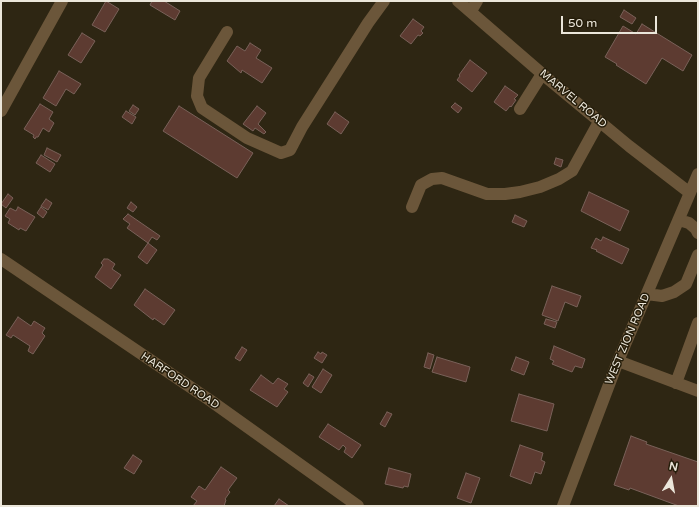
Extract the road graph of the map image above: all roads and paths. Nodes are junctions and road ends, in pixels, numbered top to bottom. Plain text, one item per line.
1 (62, 1) edge
2 (384, 1) edge
3 (458, 1) edge
4 (477, 1) edge
5 (470, 11) junction
6 (227, 32) dead end
7 (542, 74) junction
8 (520, 109) dead end
9 (1, 111) edge
10 (599, 122) junction
11 (698, 174) edge
12 (690, 193) junction
13 (412, 206) dead end
14 (679, 220) junction
15 (698, 233) edge
16 (698, 255) edge
17 (1, 258) edge
18 (647, 294) junction
19 (698, 323) edge
20 (618, 361) junction
21 (676, 383) junction
22 (698, 391) edge
23 (358, 506) edge
24 (562, 506) edge

1 - 9 street
2 - 6 street
3 - 5 street, MARVEL ROAD
4 - 5 street
5 - 7 street, MARVEL ROAD
7 - 8 street
7 - 10 street, MARVEL ROAD
10 - 12 street, MARVEL ROAD
10 - 13 street
11 - 12 street, WEST ZION ROAD
12 - 14 street, WEST ZION ROAD
14 - 15 street
14 - 18 street, WEST ZION ROAD
16 - 18 street
17 - 23 street, HARFORD ROAD
18 - 20 street, WEST ZION ROAD
19 - 21 street
20 - 21 street
20 - 24 street, WEST ZION ROAD
21 - 22 street

